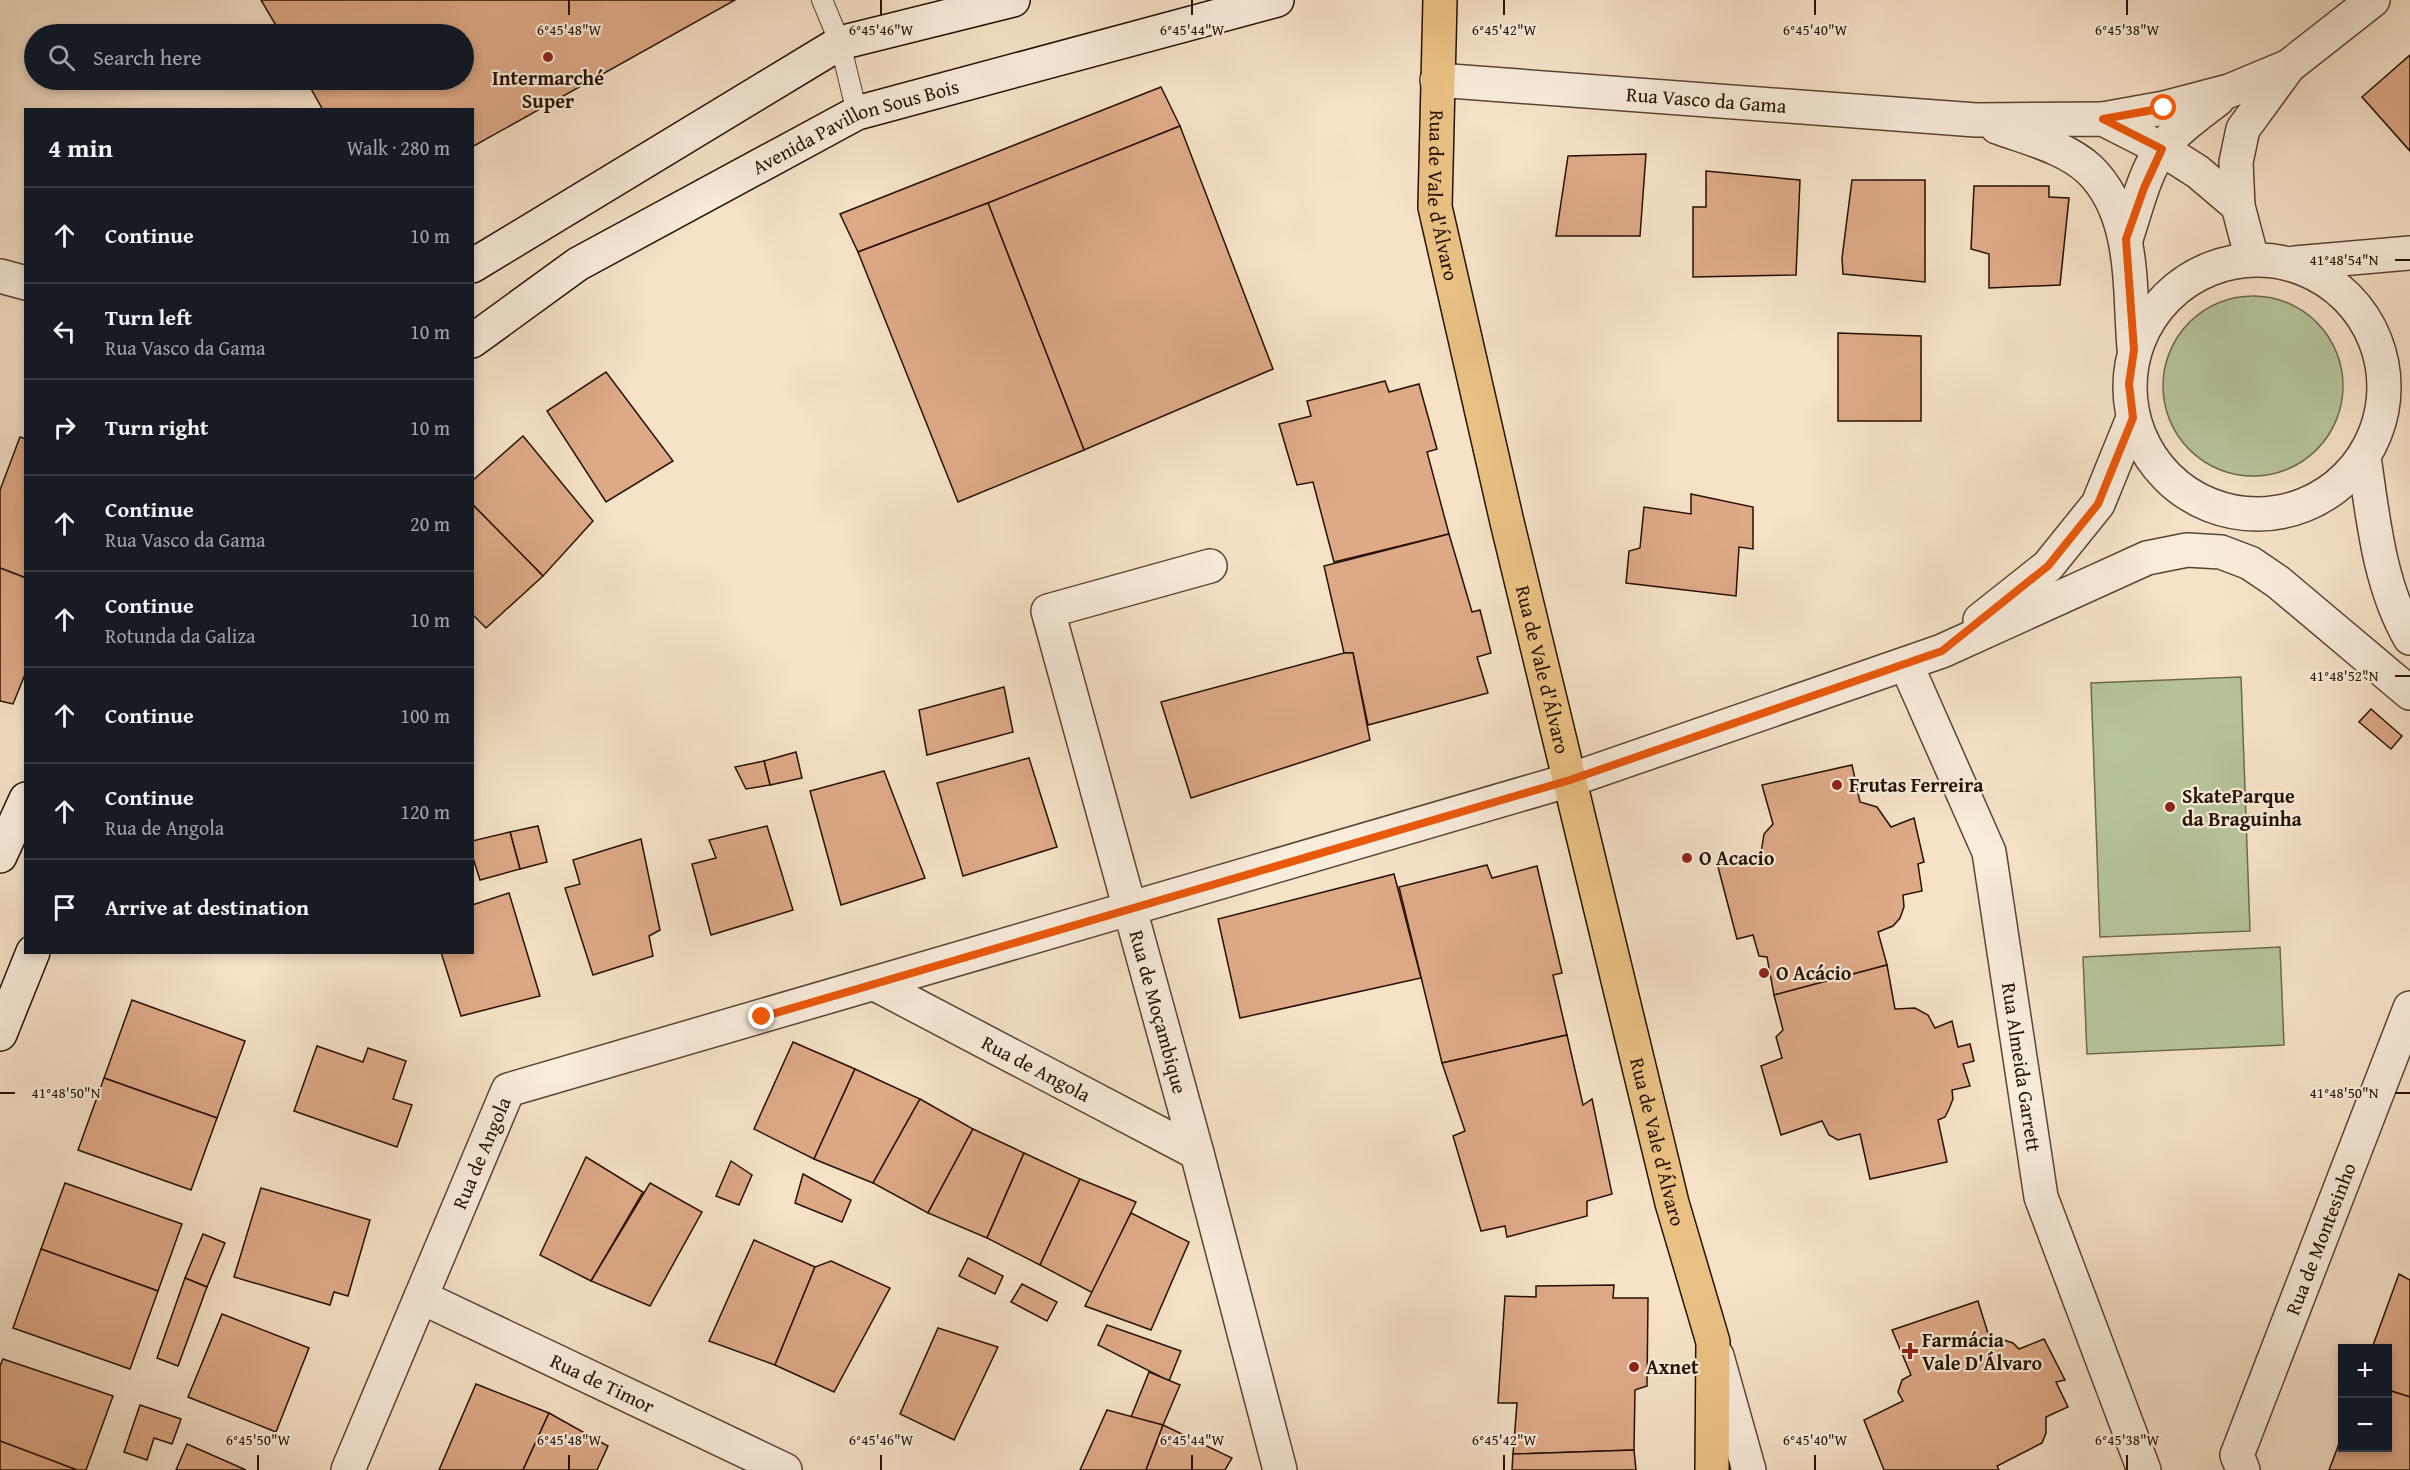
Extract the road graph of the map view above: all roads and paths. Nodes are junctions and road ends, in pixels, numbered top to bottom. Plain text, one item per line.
1 (822, 0) edge
2 (1012, 0) edge
3 (1277, 0) edge
4 (1440, 0) edge
5 (2373, 0) edge
6 (840, 43) junction
7 (2289, 66) junction
8 (1437, 80) junction
9 (2229, 91) junction
10 (857, 113) junction
11 (2103, 119) junction
12 (1976, 120) junction
13 (2162, 149) junction
14 (2238, 206) junction
15 (2126, 239) junction
16 (2410, 253) edge
17 (2252, 259) junction
18 (2292, 264) junction
19 (474, 265) edge
20 (0, 276) edge
21 (24, 283) edge
22 (474, 340) edge
23 (2134, 350) junction
24 (2410, 379) edge
25 (2384, 407) junction
26 (2133, 418) junction
27 (2364, 457) junction
28 (2197, 499) junction
29 (2250, 563) junction
30 (1210, 566) dead end
31 (2410, 638) edge
32 (1942, 651) junction
33 (1906, 664) junction
34 (2410, 693) edge
35 (1570, 780) junction
36 (24, 803) edge
37 (0, 856) edge
38 (1130, 909) junction
39 (32, 954) edge
40 (876, 984) junction
41 (2410, 1011) edge
42 (2, 1024) edge
43 (1197, 1153) junction
44 (421, 1297) junction
45 (1713, 1342) junction
46 (348, 1470) edge
47 (785, 1470) edge
48 (1280, 1470) edge
49 (1712, 1470) edge
50 (1749, 1470) edge
51 (2144, 1470) edge
52 (2243, 1470) edge

1 - 6 lane
2 - 6 street
3 - 10 street, Avenida Pavillon Sous Bois
4 - 8 main road, Rua de Vale d'Álvaro
5 - 7 street
6 - 10 lane
6 - 19 street
7 - 9 street
7 - 14 street
8 - 12 street, Rua Vasco da Gama
8 - 35 main road, Rua de Vale d'Álvaro
9 - 11 street
9 - 13 street
10 - 22 street, Avenida Pavillon Sous Bois
11 - 12 street, Rua Vasco da Gama
11 - 13 street, Rua Vasco da Gama
12 - 15 street, Rua Vasco da Gama
13 - 14 street, Rua Vasco da Gama
13 - 15 street
14 - 17 street
15 - 23 street, Rua Vasco da Gama
16 - 18 street
17 - 18 street
17 - 23 street
18 - 25 street
20 - 21 street
23 - 26 street
24 - 25 street
25 - 27 street
26 - 28 street
26 - 32 street
27 - 28 street
27 - 31 street
28 - 29 street
29 - 32 street
29 - 34 street
30 - 38 street, Rua de Moçambique
32 - 33 street, Rua de Angola
33 - 35 street, Rua de Angola
33 - 51 street, Rua Almeida Garrett
35 - 38 street, Rua de Angola
35 - 45 main road, Rua de Vale d'Álvaro
36 - 37 street
38 - 40 street, Rua de Angola
38 - 43 street, Rua de Moçambique
39 - 42 street
40 - 43 street, Rua de Angola
40 - 44 street, Rua de Angola
41 - 52 street, Rua de Montesinho
43 - 48 street, Rua de Moçambique
44 - 46 street, Rua de Angola
44 - 47 street, Rua de Timor
45 - 49 main road
45 - 50 street, Rua de Vale d'Álvaro

